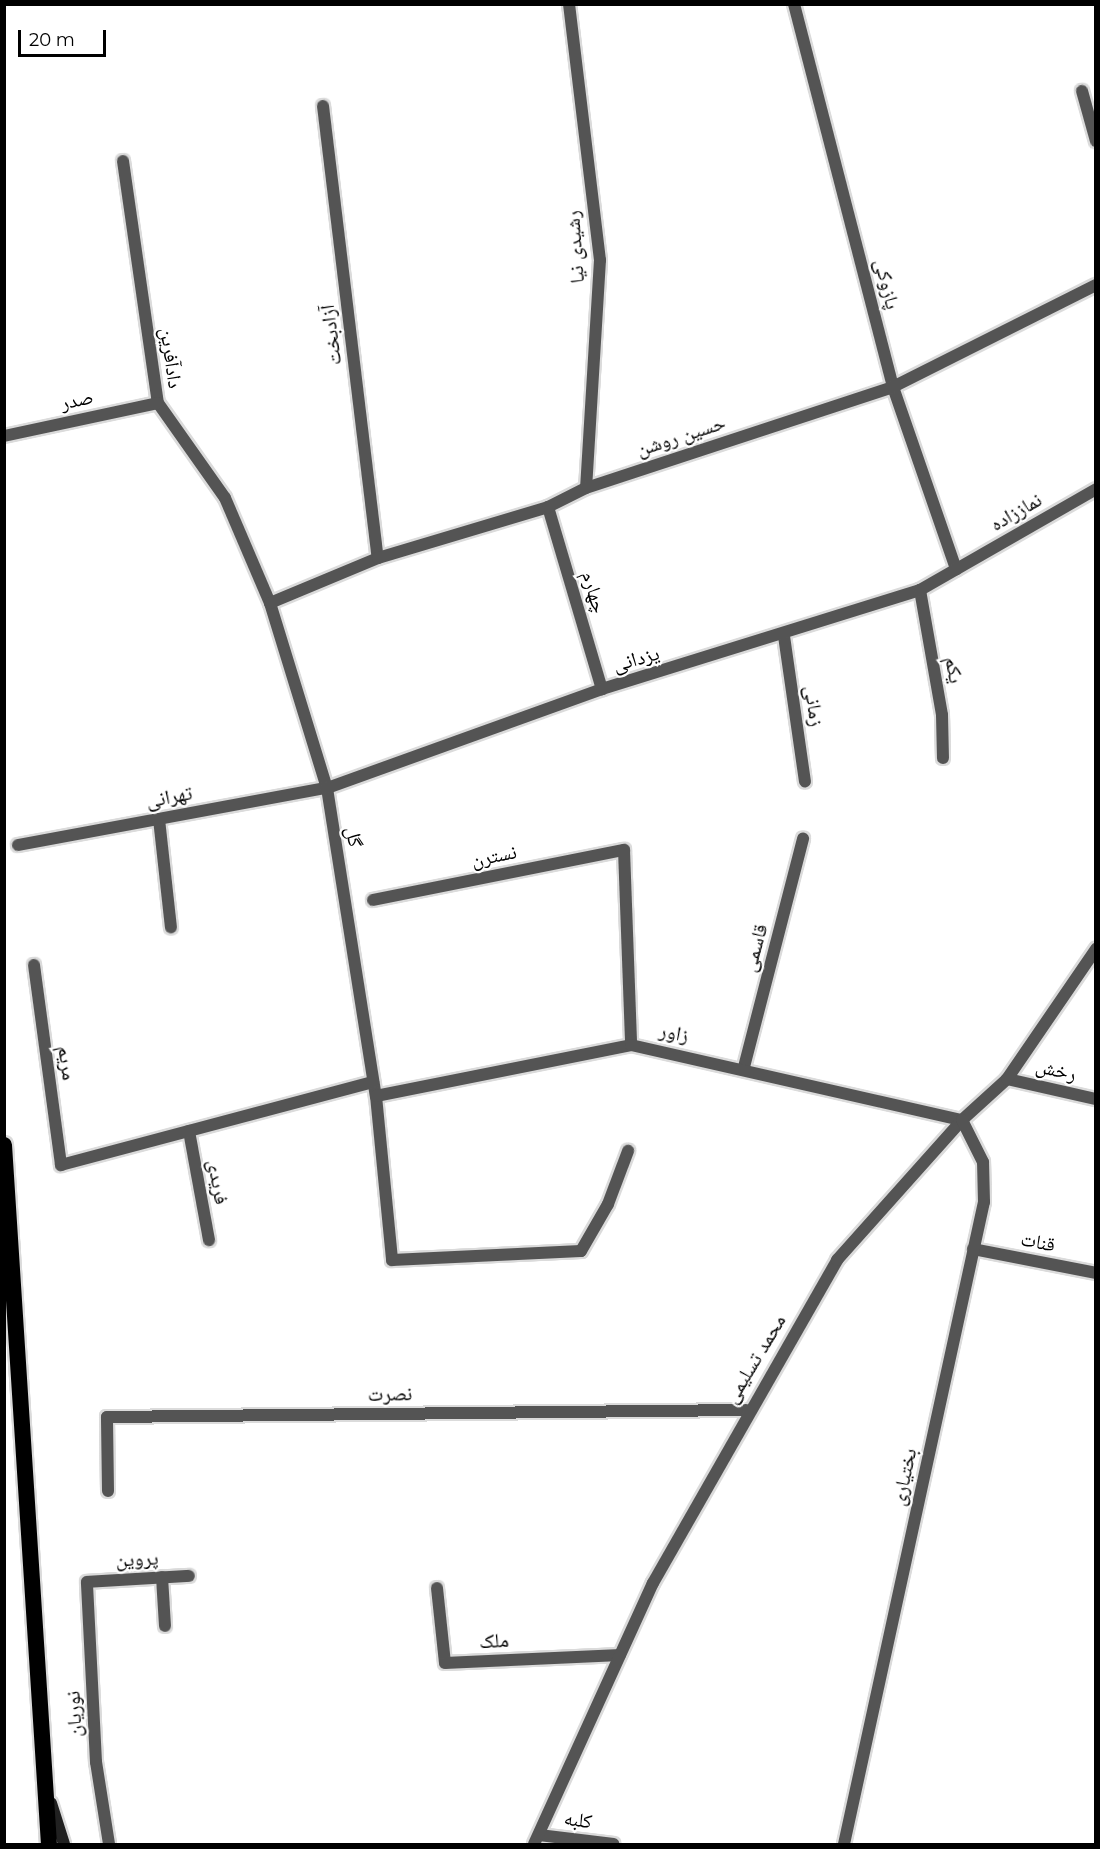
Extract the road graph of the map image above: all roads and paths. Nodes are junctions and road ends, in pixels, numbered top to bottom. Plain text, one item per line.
1 (569, 4) edge
2 (794, 4) edge
3 (1082, 91) dead end
4 (323, 106) dead end
5 (1095, 141) edge
6 (123, 161) dead end
7 (1095, 285) edge
8 (893, 387) junction
9 (158, 403) junction
10 (4, 436) edge
11 (586, 488) junction
12 (1095, 489) edge
13 (548, 507) junction
14 (378, 558) junction
15 (956, 569) junction
16 (920, 590) junction
17 (270, 603) junction
18 (784, 636) junction
19 (603, 689) junction
20 (943, 758) dead end
21 (805, 781) dead end
22 (327, 788) junction
23 (159, 819) junction
24 (803, 839) dead end
25 (18, 845) dead end
26 (373, 900) dead end
27 (171, 927) dead end
28 (1095, 949) edge
29 (34, 965) dead end
30 (631, 1045) junction
31 (744, 1067) junction
32 (1007, 1079) junction
33 (373, 1082) junction
34 (376, 1096) junction
35 (1095, 1099) edge
36 (962, 1120) junction
37 (189, 1131) junction
38 (4, 1145) edge
39 (628, 1152) dead end
40 (4, 1220) edge
41 (209, 1240) dead end
42 (973, 1249) junction
43 (1095, 1273) edge
44 (746, 1410) junction
45 (108, 1491) dead end
46 (189, 1576) dead end
47 (162, 1577) junction
48 (87, 1582) joint
49 (437, 1588) dead end
50 (165, 1626) dead end
51 (620, 1655) junction
52 (45, 1785) junction
53 (536, 1840) edge
54 (42, 1845) edge
55 (49, 1845) edge
56 (64, 1845) edge
57 (109, 1845) edge
58 (613, 1845) edge
59 (844, 1845) edge

1 - 11 street, رشیدی نیا
2 - 8 street, پازوکی
3 - 5 street
4 - 14 street, آزادبخت
6 - 9 street, دادآفرین
7 - 8 street, حسین روشن
8 - 11 street, حسین روشن
8 - 15 street, پازوکی
9 - 10 street, صدر
9 - 17 street, دادآفرین
11 - 13 street, حسین روشن
12 - 15 street, نماززاده
13 - 14 street, حسین روشن
13 - 19 street, چهارم
14 - 17 street, حسین روشن
15 - 16 street, یزدانی
16 - 18 street, یزدانی
16 - 20 street, یکم
17 - 22 street, گل
18 - 19 street, یزدانی
18 - 21 street, زمانی
19 - 22 street, یزدانی
22 - 23 street, تهرانی
22 - 33 street, گل
23 - 25 street, تهرانی
23 - 27 street
24 - 31 street, قاسمی
26 - 30 street, نسترن
28 - 32 street, محمد تسلیمی
29 - 37 street, مریم
30 - 31 street, زاور
30 - 34 street, زاور
31 - 36 street, زاور
32 - 35 street, رخش
32 - 36 street, محمد تسلیمی
33 - 34 street, گل
33 - 37 street
34 - 39 street, گل
36 - 42 street, بختیاری
36 - 44 street, محمد تسلیمی
37 - 41 street, فریدی
38 - 52 highway
40 - 54 highway
42 - 43 street, قنات
42 - 59 street, بختیاری
44 - 45 street, نصرت
44 - 51 street, محمد تسلیمی
46 - 47 street, پروین
47 - 48 street, پروین
47 - 50 street
48 - 57 street, نوریان
49 - 51 street, ملک
51 - 53 street, محمد تسلیمی
52 - 55 highway
52 - 56 main road
53 - 58 street, کلبه

